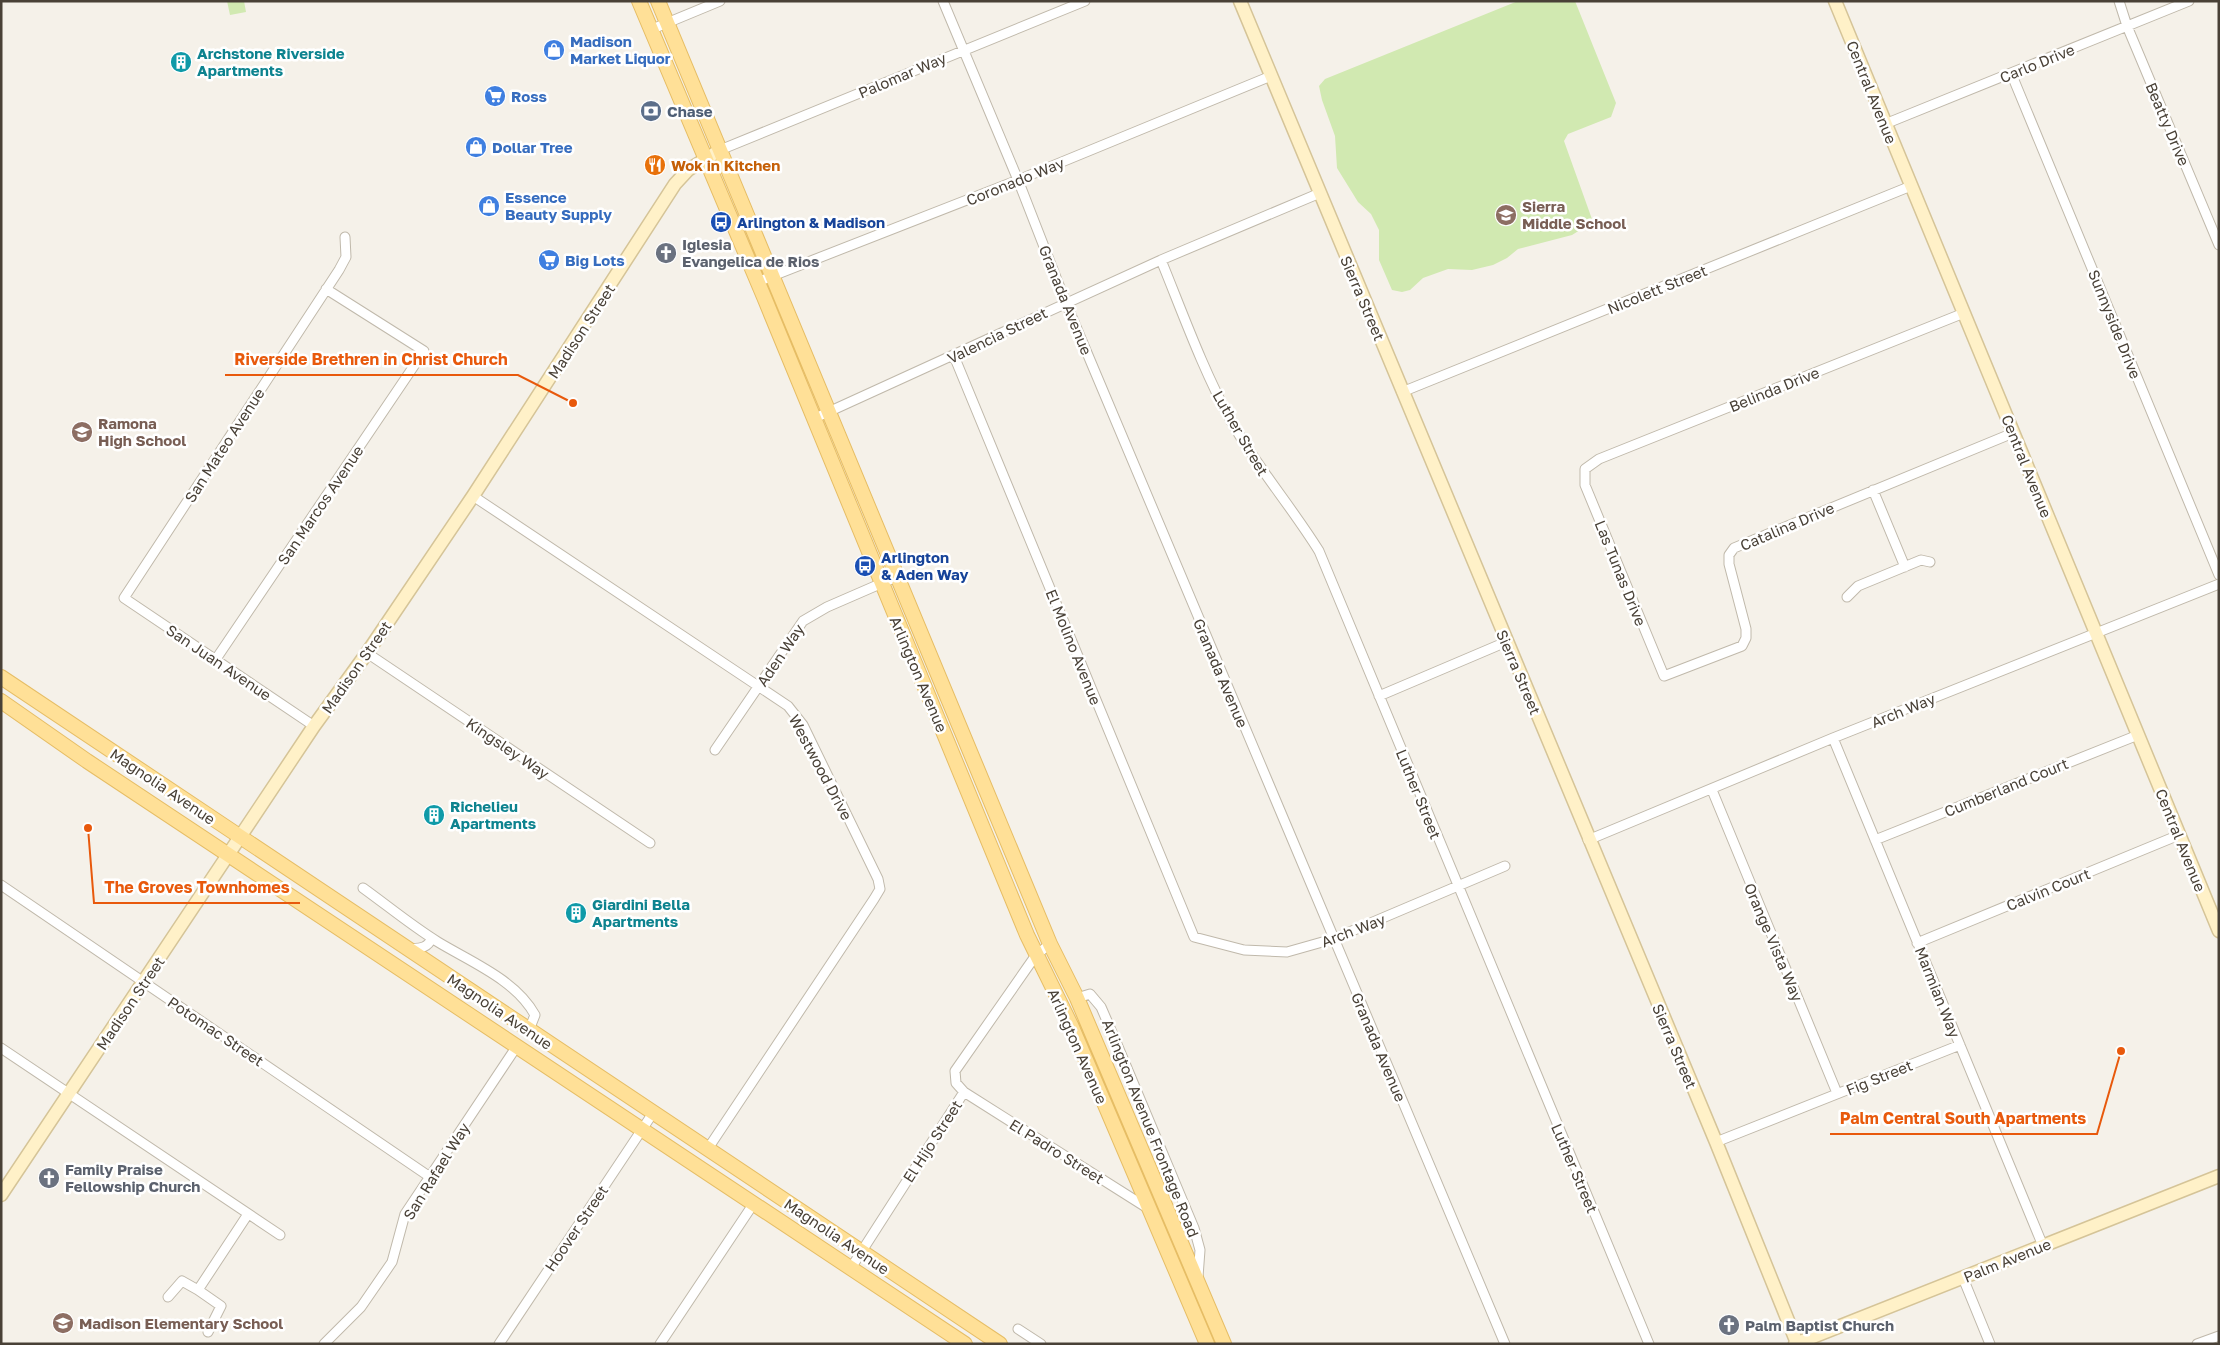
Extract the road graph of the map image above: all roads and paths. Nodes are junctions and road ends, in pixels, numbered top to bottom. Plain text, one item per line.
1 (639, 1) edge
2 (658, 1) edge
3 (720, 1) edge
4 (943, 1) edge
5 (1084, 1) edge
6 (1240, 1) edge
7 (1835, 1) edge
8 (2119, 1) edge
9 (2189, 1) edge
10 (667, 23) junction
11 (2126, 26) junction
12 (650, 30) junction
13 (963, 49) junction
14 (2011, 73) junction
15 (1271, 76) junction
16 (1885, 124) junction
17 (720, 150) junction
18 (705, 159) junction
19 (1018, 180) junction
20 (1911, 186) junction
21 (1320, 193) junction
22 (345, 237) dead end
23 (2219, 245) edge
24 (1161, 260) junction
25 (771, 276) junction
26 (757, 282) junction
27 (326, 288) junction
28 (1066, 303) junction
29 (1964, 314) junction
30 (954, 356) junction
31 (1402, 392) junction
32 (830, 413) junction
33 (813, 419) junction
34 (2013, 433) junction
35 (1585, 468) joint
36 (1873, 490) junction
37 (473, 496) junction
38 (1930, 562) dead end
39 (1905, 567) junction
40 (2219, 575) edge
41 (896, 577) junction
42 (881, 583) junction
43 (2219, 584) edge
44 (1847, 597) dead end
45 (124, 598) joint
46 (2095, 632) junction
47 (1506, 642) junction
48 (367, 653) junction
49 (216, 659) junction
50 (1664, 676) joint
51 (1, 677) edge
52 (760, 686) junction
53 (1379, 696) junction
54 (1, 701) edge
55 (314, 726) junction
56 (2138, 735) junction
57 (1833, 738) junction
58 (715, 750) dead end
59 (1712, 790) junction
60 (2179, 835) junction
61 (241, 838) junction
62 (1588, 840) junction
63 (1875, 840) junction
64 (650, 843) dead end
65 (230, 854) junction
66 (1505, 866) dead end
67 (1, 885) edge
68 (363, 888) dead end
69 (1458, 888) junction
70 (2219, 931) edge
71 (432, 938) junction
72 (1194, 938) joint
73 (1333, 939) junction
74 (1917, 942) junction
75 (1050, 944) junction
76 (407, 949) junction
77 (1036, 954) junction
78 (144, 982) junction
79 (1077, 998) junction
80 (529, 1030) junction
81 (1960, 1045) junction
82 (517, 1046) junction
83 (1, 1048) edge
84 (964, 1092) junction
85 (69, 1093) junction
86 (1837, 1093) junction
87 (653, 1113) junction
88 (642, 1129) junction
89 (1716, 1142) junction
90 (707, 1150) junction
91 (1164, 1154) junction
92 (1147, 1161) junction
93 (2219, 1176) edge
94 (430, 1177) junction
95 (1, 1195) edge
96 (754, 1204) junction
97 (1149, 1209) junction
98 (248, 1214) junction
99 (280, 1235) dead end
100 (2043, 1246) junction
101 (860, 1252) junction
102 (851, 1268) junction
103 (1963, 1278) junction
104 (1198, 1280) junction
105 (198, 1290) junction
106 (168, 1297) dead end
107 (1018, 1329) dead end
108 (208, 1332) dead end
109 (2219, 1336) edge
110 (1796, 1343) edge
111 (324, 1344) edge
112 (499, 1344) edge
113 (660, 1344) edge
114 (964, 1344) edge
115 (1000, 1344) edge
116 (1040, 1344) edge
117 (1207, 1344) edge
118 (1224, 1344) edge
119 (1505, 1344) edge
120 (1649, 1344) edge
121 (1990, 1344) edge
122 (2197, 1344) edge

1 - 12 main road, Arlington Avenue
2 - 10 main road, Arlington Avenue
3 - 10 street
4 - 13 street, Granada Avenue
5 - 13 street, Palomar Way
6 - 15 main road, Sierra Street
7 - 16 main road, Central Avenue
8 - 11 street, Beatty Drive
9 - 11 street, Carlo Drive
10 - 12 street
10 - 17 main road, Arlington Avenue
11 - 14 street, Carlo Drive
11 - 23 street, Beatty Drive
12 - 18 main road, Arlington Avenue
13 - 17 street, Palomar Way
13 - 19 street, Granada Avenue
14 - 16 street, Carlo Drive
14 - 40 street, Sunnyside Drive
15 - 19 street, Coronado Way
15 - 21 main road, Sierra Street
16 - 20 main road, Central Avenue
17 - 18 main road, Madison Street
17 - 25 main road, Arlington Avenue
18 - 26 main road, Arlington Avenue
18 - 37 main road, Madison Street
19 - 25 street, Coronado Way
19 - 28 street, Granada Avenue
20 - 29 main road, Central Avenue
20 - 31 street, Nicolett Street
21 - 24 street, Valencia Street
21 - 31 main road, Sierra Street
22 - 27 street, San Mateo Avenue
24 - 28 street, Valencia Street
24 - 53 street, Luther Street
25 - 26 street, Coronado Way
25 - 32 main road, Arlington Avenue
26 - 33 main road, Arlington Avenue
27 - 45 street, San Mateo Avenue
27 - 49 street, San Marcos Avenue
28 - 30 street, Valencia Street
28 - 73 street, Granada Avenue
29 - 34 main road, Central Avenue
29 - 35 street, Belinda Drive
30 - 32 street, Valencia Street
30 - 72 street, El Molino Avenue
31 - 47 main road, Sierra Street
32 - 33 street, Valencia Street
32 - 41 main road, Arlington Avenue
33 - 42 main road, Arlington Avenue
34 - 36 street, Catalina Drive
34 - 46 main road, Central Avenue
35 - 50 street, Las Tunas Drive
36 - 39 street
36 - 50 street, Catalina Drive
37 - 48 main road, Madison Street
37 - 52 street, Westwood Drive
38 - 39 street
39 - 44 street
41 - 42 street, Aden Way
41 - 75 main road, Arlington Avenue
42 - 52 street, Aden Way
42 - 77 main road, Arlington Avenue
43 - 46 street, Arch Way
45 - 49 street, San Juan Avenue
46 - 56 main road, Central Avenue
46 - 57 street, Arch Way
47 - 53 street
47 - 62 main road, Sierra Street
48 - 55 main road, Madison Street
48 - 64 street, Kingsley Way
49 - 55 street, San Juan Avenue
51 - 61 main road, Magnolia Avenue
52 - 58 street, Aden Way
52 - 90 street, Westwood Drive
53 - 69 street, Luther Street
54 - 65 main road, Magnolia Avenue
55 - 61 main road, Madison Street
56 - 60 main road, Central Avenue
56 - 63 street, Cumberland Court
57 - 59 street, Arch Way
57 - 63 street, Marmian Way
59 - 62 street, Arch Way
59 - 86 street, Orange Vista Way
60 - 70 main road, Central Avenue
60 - 74 street, Calvin Court
61 - 65 main road, Madison Street
61 - 76 main road, Magnolia Avenue
62 - 89 main road, Sierra Street
63 - 74 street, Marmian Way
65 - 78 main road, Madison Street
65 - 82 main road, Magnolia Avenue
66 - 69 street, Arch Way
67 - 78 street, Potomac Street
68 - 71 street
69 - 73 street, Arch Way
69 - 120 street, Luther Street
71 - 76 street
71 - 80 street
72 - 73 street, Arch Way
73 - 119 street, Granada Avenue
74 - 81 street, Marmian Way
75 - 77 street, El Hijo Street
75 - 79 main road, Arlington Avenue
76 - 80 main road, Magnolia Avenue
77 - 84 street, El Hijo Street
77 - 97 main road, Arlington Avenue
78 - 85 main road, Madison Street
78 - 94 street, Potomac Street
79 - 91 street, Arlington Avenue Frontage Road
79 - 92 main road, Arlington Avenue
80 - 87 main road, Magnolia Avenue
81 - 86 street, Fig Street
81 - 100 street, Marmian Way
82 - 88 main road, Magnolia Avenue
82 - 94 street, San Rafael Way
83 - 85 street
84 - 97 street, El Padro Street
84 - 101 street, El Hijo Street
85 - 95 main road, Madison Street
85 - 98 street
86 - 89 street, Fig Street
87 - 88 street, Hoover Street
87 - 90 main road, Magnolia Avenue
88 - 96 main road, Magnolia Avenue
88 - 112 street, Hoover Street
89 - 110 main road, Sierra Street
90 - 101 main road, Magnolia Avenue
91 - 92 street
91 - 104 street, Arlington Avenue Frontage Road
92 - 104 main road, Arlington Avenue
93 - 100 main road, Palm Avenue
94 - 111 street, San Rafael Way
96 - 102 main road, Magnolia Avenue
96 - 113 street
97 - 117 main road, Arlington Avenue
98 - 99 street
98 - 105 street
100 - 103 main road, Palm Avenue
101 - 102 street, El Hijo Street
101 - 115 main road, Magnolia Avenue
102 - 114 main road, Magnolia Avenue
103 - 110 main road, Palm Avenue
103 - 121 street
104 - 118 main road, Arlington Avenue
105 - 106 street
105 - 108 street
107 - 116 street
109 - 122 street

